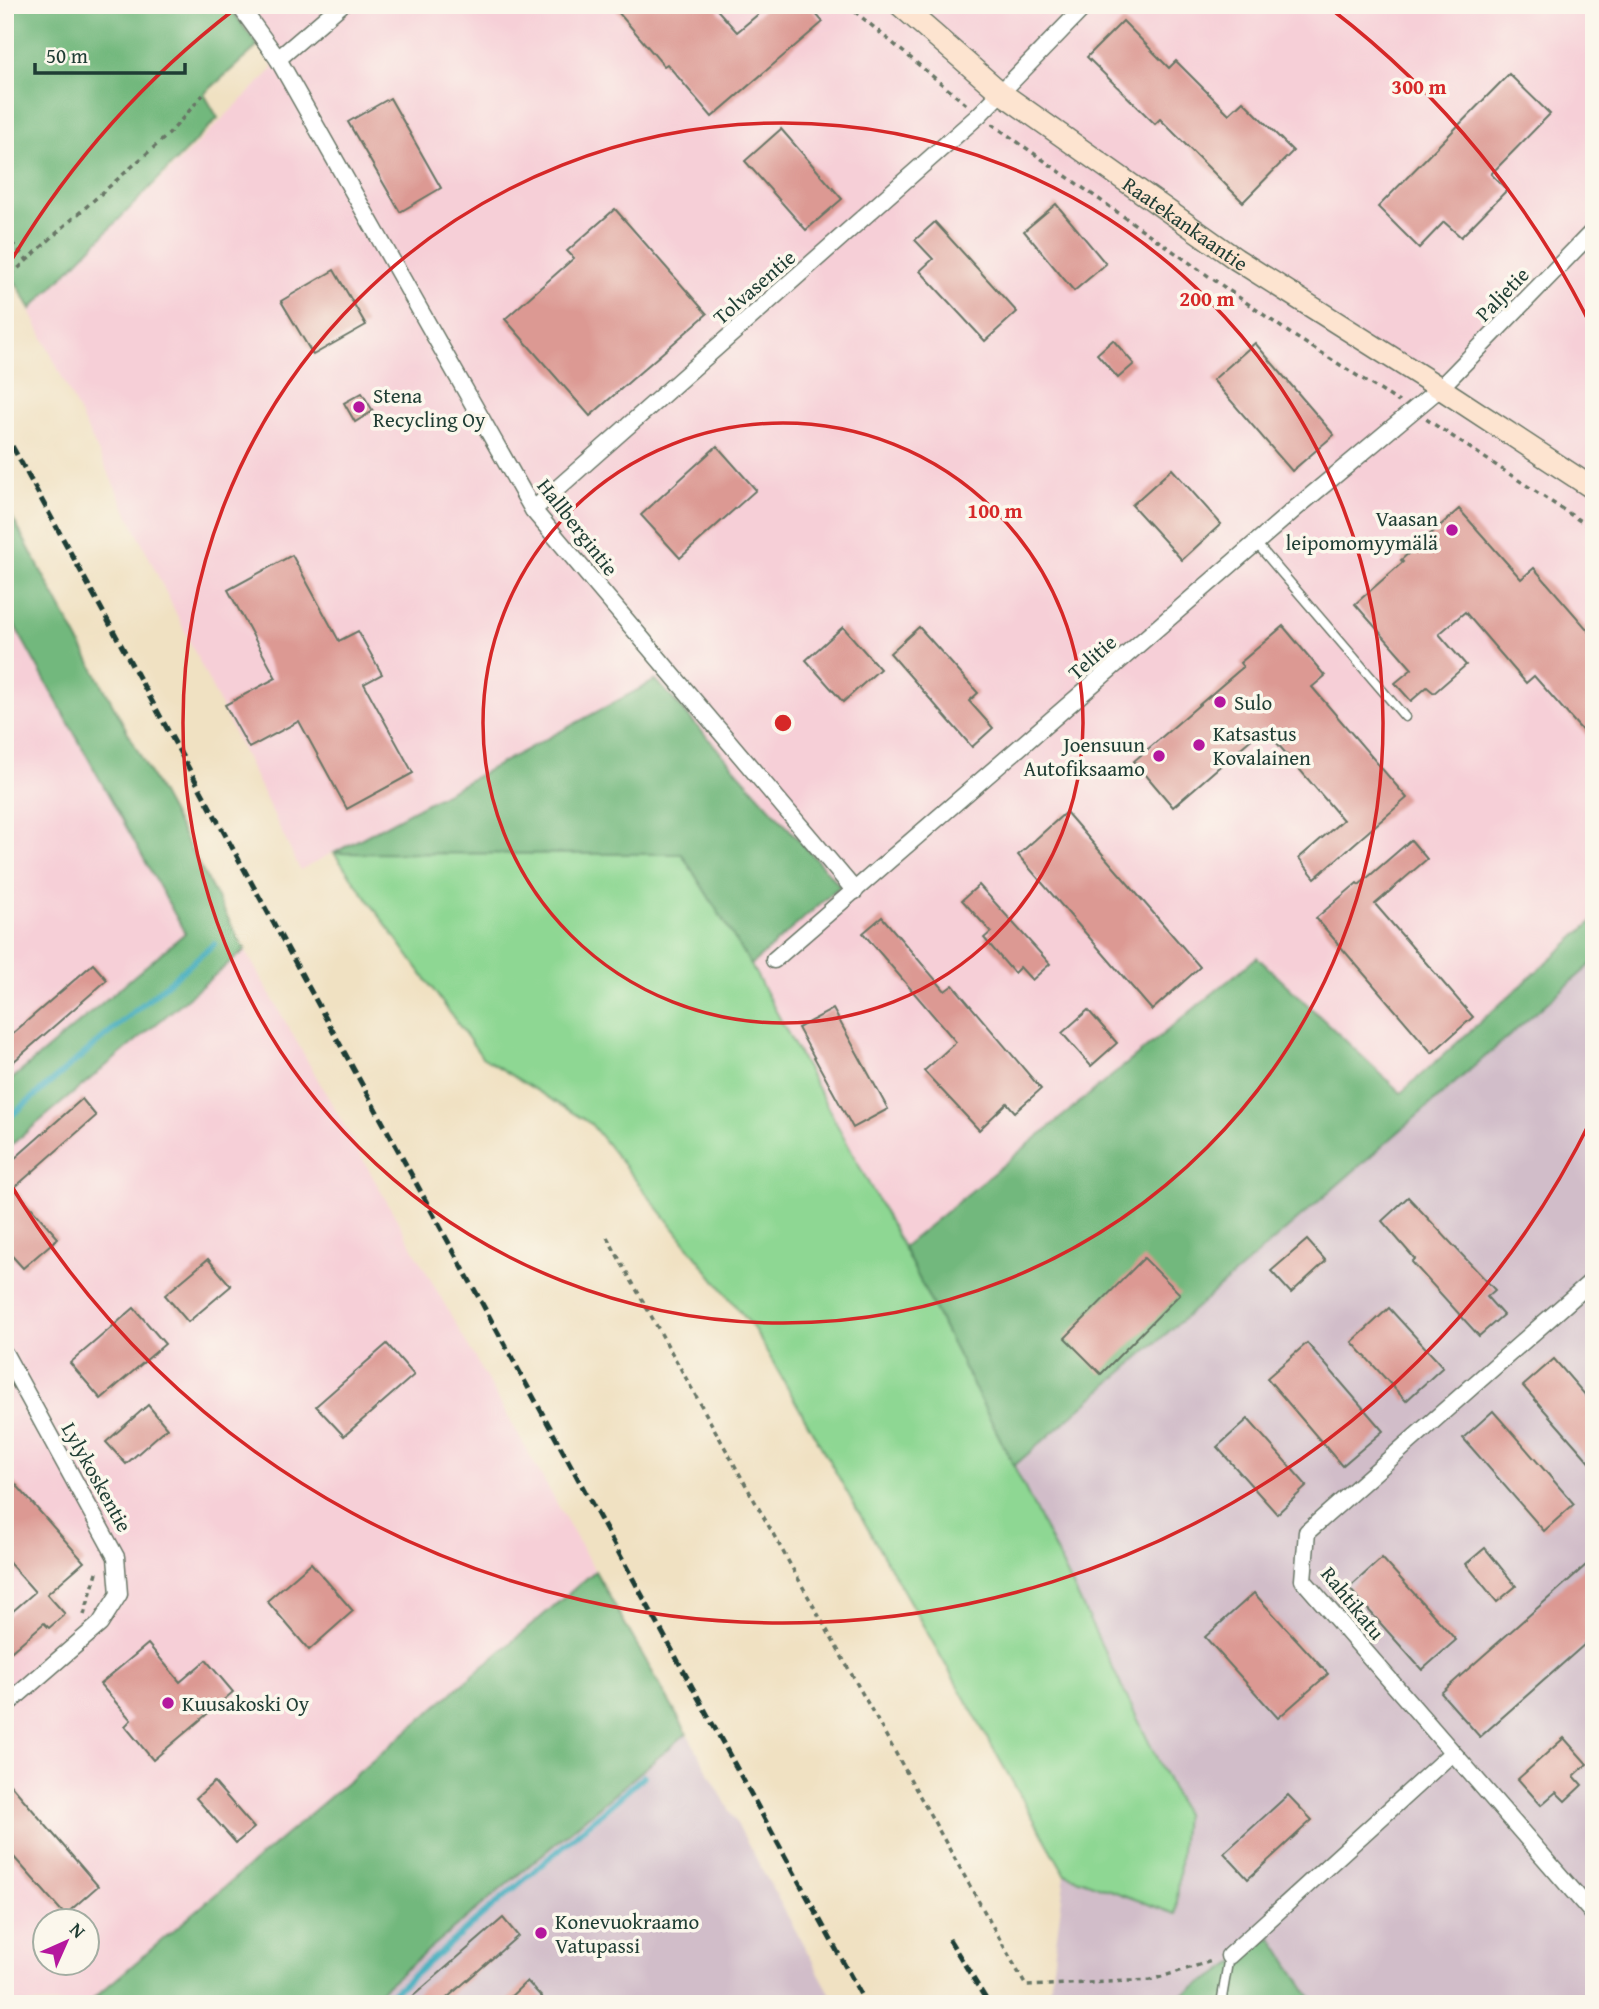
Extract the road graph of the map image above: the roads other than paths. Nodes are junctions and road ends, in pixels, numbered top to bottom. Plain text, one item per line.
1 (239, 5) edge
2 (341, 5) edge
3 (900, 5) edge
4 (1086, 5) edge
5 (278, 59) junction
6 (1000, 92) junction
7 (1594, 230) edge
8 (1440, 388) junction
9 (1594, 489) edge
10 (533, 510) junction
11 (1256, 543) junction
12 (1405, 716) dead end
13 (855, 891) junction
14 (774, 960) dead end
15 (1594, 1279) edge
16 (5, 1354) edge
17 (5, 1706) edge
18 (1452, 1753) junction
19 (1594, 1915) edge
20 (1229, 1956) joint
21 (1220, 2004) edge

1 - 5 street, Hallbergintie
2 - 5 street
3 - 6 main road, Raatekankaantie
4 - 6 street, Tolvasentie
5 - 10 street, Hallbergintie
6 - 8 main road, Raatekankaantie
6 - 10 street, Tolvasentie
7 - 8 street, Paljetie
8 - 9 main road, Raatekankaantie
8 - 11 street, Telitie
10 - 13 street, Hallbergintie
11 - 12 lane
11 - 13 street, Telitie
13 - 14 street, Telitie
15 - 18 street, Rahtikatu
16 - 17 street, Lylykoskentie
18 - 19 street, Rahtikatu
18 - 20 street
20 - 21 lane

